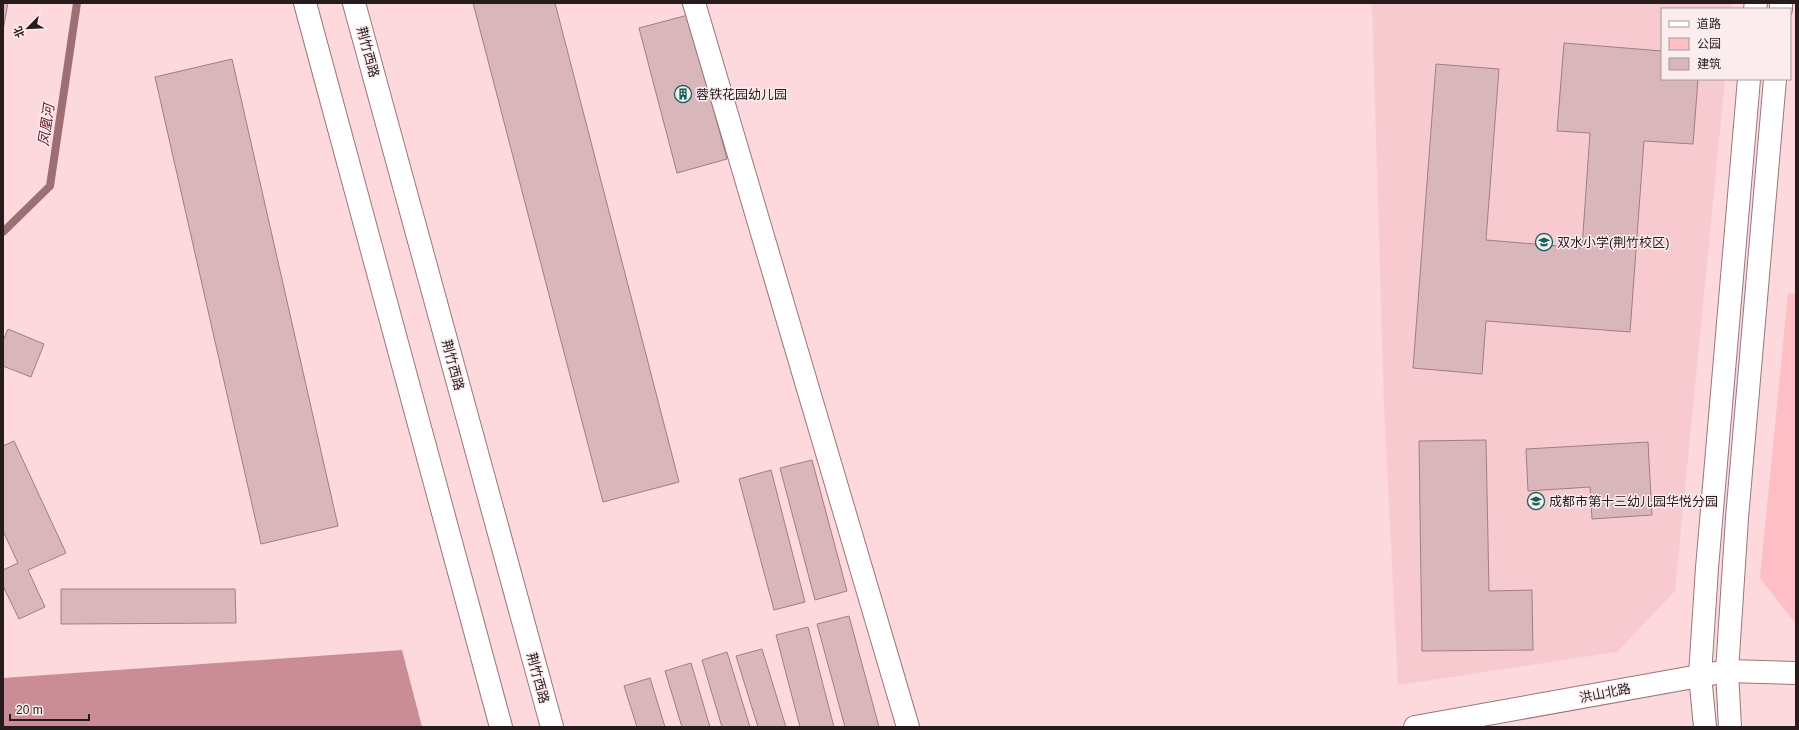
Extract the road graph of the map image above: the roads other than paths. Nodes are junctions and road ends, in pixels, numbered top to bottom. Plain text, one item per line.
1 (304, 3) edge
2 (354, 3) edge
3 (694, 3) edge
4 (1749, 80) edge
5 (1775, 80) edge
6 (1727, 671) junction
7 (1796, 673) edge
8 (1700, 675) junction
9 (501, 727) edge
10 (552, 727) edge
11 (908, 727) edge
12 (1415, 727) edge
13 (1705, 727) edge
14 (1730, 727) edge

1 - 9 street
2 - 10 street, 荆竹西路
3 - 11 street
4 - 8 street
5 - 6 street
6 - 7 street, 洪山北路
6 - 8 street, 洪山北路
6 - 14 street
8 - 12 street, 洪山北路
8 - 13 street

